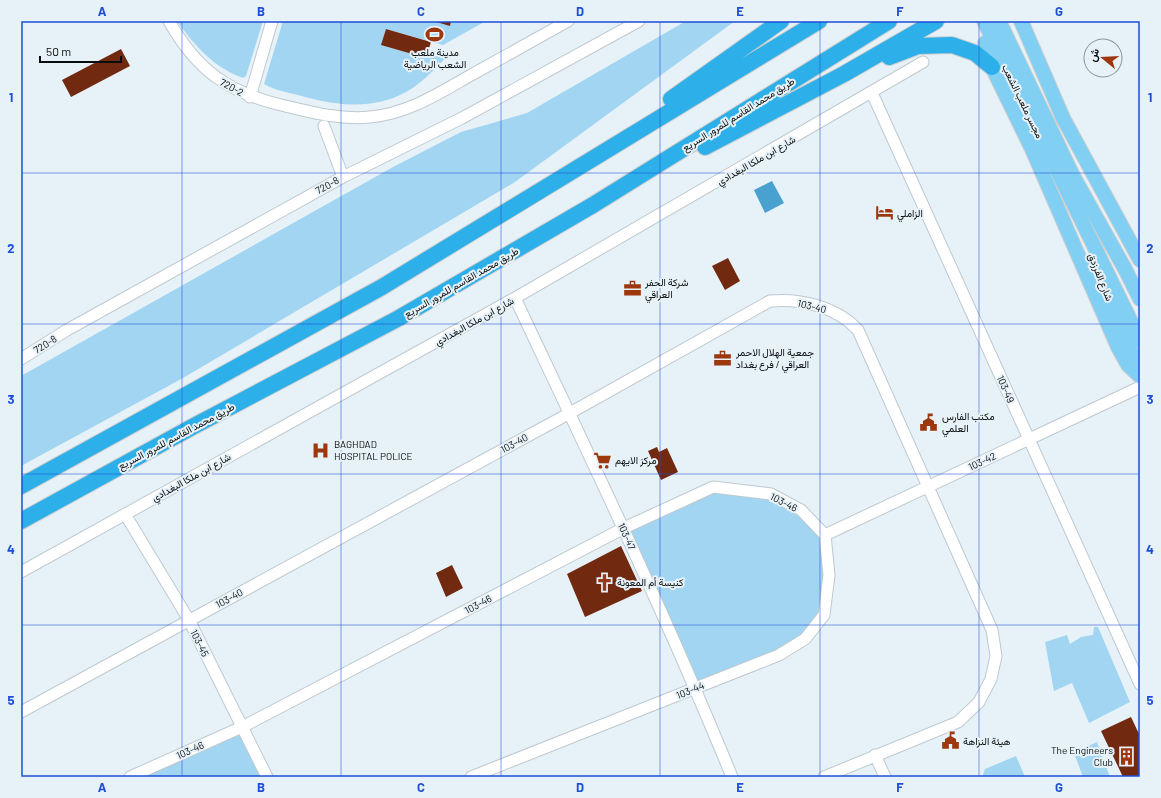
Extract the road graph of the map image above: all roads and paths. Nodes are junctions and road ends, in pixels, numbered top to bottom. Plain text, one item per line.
1 (169, 21) edge
2 (272, 21) edge
3 (568, 21) edge
4 (639, 21) edge
5 (781, 21) edge
6 (819, 21) edge
7 (889, 21) edge
8 (936, 21) edge
9 (984, 21) edge
10 (999, 21) edge
11 (1021, 21) edge
12 (985, 43) dead end
13 (923, 62) dead end
14 (992, 67) junction
15 (844, 74) junction
16 (872, 93) junction
17 (250, 96) junction
18 (324, 126) dead end
19 (570, 172) junction
20 (343, 177) junction
21 (1067, 179) junction
22 (593, 205) junction
23 (1140, 260) edge
24 (515, 298) junction
25 (1140, 299) edge
26 (1140, 340) edge
27 (21, 359) edge
28 (1140, 372) edge
29 (1140, 376) edge
30 (1140, 387) edge
31 (570, 413) junction
32 (1029, 439) junction
33 (21, 486) edge
34 (928, 486) junction
35 (125, 514) junction
36 (21, 521) edge
37 (624, 528) junction
38 (825, 535) junction
39 (21, 572) edge
40 (189, 620) junction
41 (1140, 684) edge
42 (696, 687) junction
43 (21, 712) edge
44 (242, 727) junction
45 (875, 755) junction
46 (130, 777) edge
47 (267, 777) edge
48 (470, 777) edge
49 (732, 777) edge
50 (824, 777) edge
51 (885, 777) edge

1 - 17 street, 720-2
2 - 17 street
3 - 17 street, 720-2
4 - 20 street, 720-8
5 - 19 highway
6 - 19 highway
7 - 22 highway, طريق محمد القاسم للمرور السريع
8 - 15 highway
9 - 21 main road, مجسر ملعب الشعب
10 - 21 main road, مجسر ملعب الشعب
11 - 23 main road
12 - 14 main road
13 - 16 street, شارع ابن ملكا البغدادي
14 - 15 highway
14 - 29 main road
15 - 22 highway
16 - 24 street, شارع ابن ملكا البغدادي
16 - 32 street, 103-49
18 - 20 street
19 - 33 highway
20 - 27 street, 720-8
21 - 25 main road
21 - 26 main road
21 - 28 main road, شارع الفرزدق
22 - 36 highway, طريق محمد القاسم للمرور السريع
24 - 31 street, 103-47
24 - 35 street, شارع ابن ملكا البغدادي
30 - 32 street, 103-42
31 - 34 street, 103-40
31 - 37 street, 103-47
31 - 40 street, 103-40
32 - 34 street, 103-42
32 - 41 street, 103-49
34 - 38 street, 103-42
34 - 45 street, 103-40
35 - 39 street, شارع ابن ملكا البغدادي
35 - 40 street, 103-45
37 - 38 street, 103-46
37 - 42 street, 103-47
37 - 44 street, 103-46
38 - 42 street, 103-44
40 - 43 street, 103-40
40 - 44 street, 103-45
42 - 48 street, 103-44
42 - 49 street, 103-47
44 - 46 street, 103-46
44 - 47 street, 103-45
45 - 50 street, 103-40
45 - 51 street

